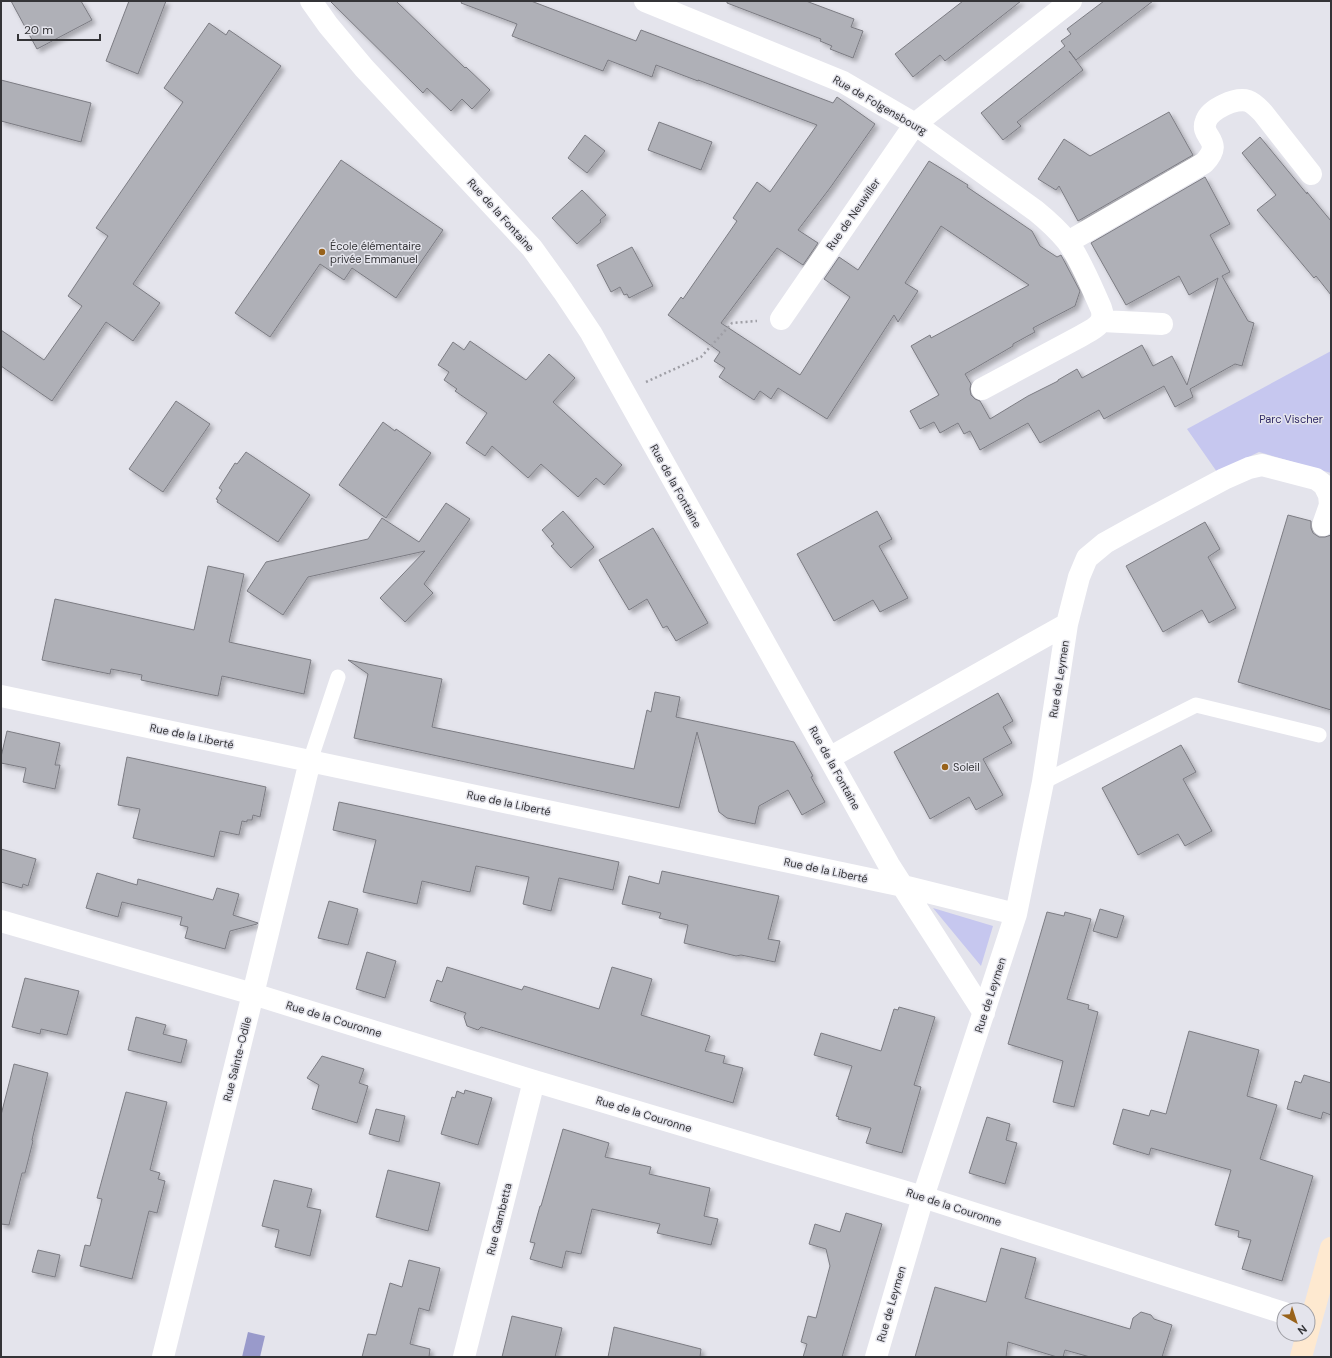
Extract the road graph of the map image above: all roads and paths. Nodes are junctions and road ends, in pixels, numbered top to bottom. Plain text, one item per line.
1 (311, 1) edge
2 (645, 1) edge
3 (1071, 1) edge
4 (915, 124) junction
5 (1311, 174) dead end
6 (1068, 242) junction
7 (781, 319) joint
8 (1102, 321) junction
9 (1162, 324) dead end
10 (982, 389) dead end
11 (624, 392) junction
12 (1323, 525) dead end
13 (1067, 624) junction
14 (338, 677) dead end
15 (1, 696) edge
16 (1319, 735) dead end
17 (829, 758) junction
18 (310, 761) junction
19 (1043, 782) junction
20 (903, 886) junction
21 (1016, 914) junction
22 (1, 921) edge
23 (253, 994) junction
24 (984, 1013) junction
25 (534, 1081) junction
26 (923, 1197) junction
27 (1331, 1248) edge
28 (1316, 1302) edge
29 (1276, 1310) edge
30 (1305, 1342) edge
31 (163, 1357) edge
32 (464, 1357) edge
33 (876, 1357) edge
34 (1301, 1357) edge

1 - 11 street, Rue de la Fontaine
2 - 4 street, Rue de Folgensbourg
3 - 4 street, Rue de Neuwiller
4 - 6 street, Rue de Folgensbourg
4 - 7 street, Rue de Neuwiller
5 - 6 street
6 - 8 street, Rue de Folgensbourg
7 - 11 path
8 - 9 street
8 - 10 street
11 - 17 street, Rue de la Fontaine
12 - 13 street, Rue de Leymen
13 - 17 street, Rue de Leymen
13 - 19 street, Rue de Leymen
14 - 18 lane
15 - 18 street, Rue de la Liberté
16 - 19 lane
17 - 20 street, Rue de la Fontaine
18 - 20 street, Rue de la Liberté
18 - 23 street, Rue Sainte-Odile
19 - 21 street, Rue de Leymen
20 - 21 street, Rue de la Liberté
20 - 24 street, Rue de la Fontaine
21 - 24 street, Rue de Leymen
22 - 23 street, Rue de la Couronne
23 - 25 street, Rue de la Couronne
23 - 31 street, Rue Sainte-Odile
24 - 26 street, Rue de Leymen
25 - 26 street, Rue de la Couronne
25 - 32 street, Rue Gambetta
26 - 29 street, Rue de la Couronne
26 - 33 street, Rue de Leymen
27 - 28 main road
30 - 34 main road

